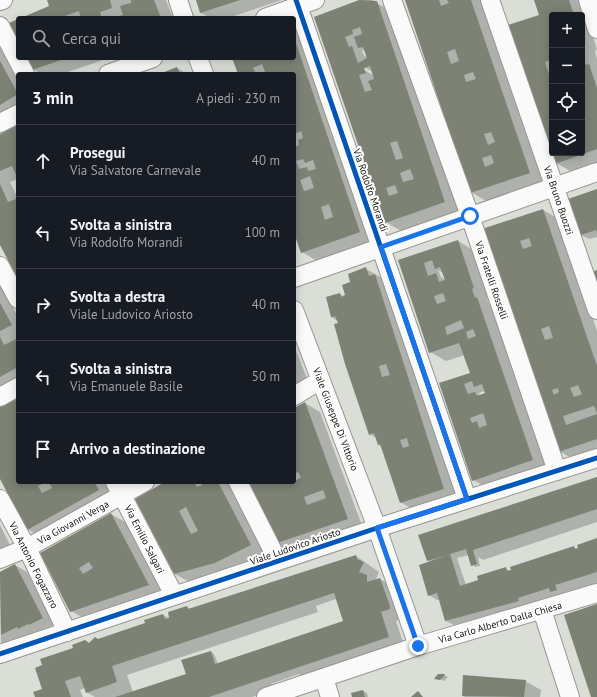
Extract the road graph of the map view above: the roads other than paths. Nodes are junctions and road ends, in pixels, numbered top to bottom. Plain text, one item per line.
1 (178, 0) edge
2 (315, 0) edge
3 (392, 0) edge
4 (490, 0) edge
5 (588, 0) edge
6 (297, 3) edge
7 (183, 16) edge
8 (269, 16) edge
9 (0, 26) edge
10 (597, 29) edge
11 (16, 57) edge
12 (18, 60) edge
13 (147, 60) edge
14 (199, 60) edge
15 (24, 72) edge
16 (114, 72) edge
17 (203, 72) edge
18 (16, 115) edge
19 (0, 123) edge
20 (597, 172) edge
21 (555, 186) junction
22 (470, 216) junction
23 (381, 247) junction
24 (0, 266) edge
25 (296, 277) edge
26 (16, 295) edge
27 (597, 310) edge
28 (296, 315) edge
29 (321, 380) junction
30 (16, 388) edge
31 (296, 395) edge
32 (0, 397) edge
33 (597, 458) edge
34 (557, 471) junction
35 (136, 484) edge
36 (239, 484) edge
37 (119, 488) edge
38 (0, 499) edge
39 (467, 499) junction
40 (377, 528) junction
41 (27, 548) junction
42 (0, 559) edge
43 (278, 561) junction
44 (597, 593) edge
45 (174, 595) junction
46 (542, 610) junction
47 (67, 632) junction
48 (418, 646) junction
49 (0, 654) edge
50 (324, 678) junction
51 (266, 697) edge
52 (330, 697) edge
53 (570, 697) edge

1 - 7 street
2 - 6 street
3 - 22 street, Via Fratelli Rosselli
4 - 21 street, Via Bruno Buozzi
5 - 10 street
6 - 8 street
6 - 23 street, Via Rodolfo Morandi
9 - 11 street
12 - 15 street
13 - 16 street
14 - 17 street
18 - 19 street
20 - 21 street
21 - 22 street
21 - 27 street, Via Bruno Buozzi
22 - 23 street
22 - 34 street, Via Fratelli Rosselli
23 - 25 street
23 - 39 street, Via Rodolfo Morandi
24 - 26 street
28 - 29 street, Viale Giuseppe Di Vittorio
29 - 31 street
29 - 40 street, Viale Giuseppe Di Vittorio
30 - 32 street
33 - 34 street, Viale Ludovico Ariosto
34 - 39 street, Viale Ludovico Ariosto
35 - 37 street, Via Giovanni Verga
36 - 43 street
37 - 41 street, Via Giovanni Verga
37 - 45 street, Via Emilio Salgari
38 - 41 street, Via Antonio Fogazzaro
39 - 40 street, Viale Ludovico Ariosto
40 - 43 street, Viale Ludovico Ariosto
40 - 48 street, Viale Giuseppe Di Vittorio
41 - 42 street, Via Giovanni Verga
41 - 47 street, Via Antonio Fogazzaro
43 - 45 street, Viale Ludovico Ariosto
44 - 46 street, Via Carlo Alberto Dalla Chiesa
45 - 47 street, Viale Ludovico Ariosto
46 - 48 street, Via Carlo Alberto Dalla Chiesa
46 - 53 street
47 - 49 street, Viale Ludovico Ariosto
48 - 50 street, Via Carlo Alberto Dalla Chiesa
50 - 51 street, Via Carlo Alberto Dalla Chiesa
50 - 52 street

